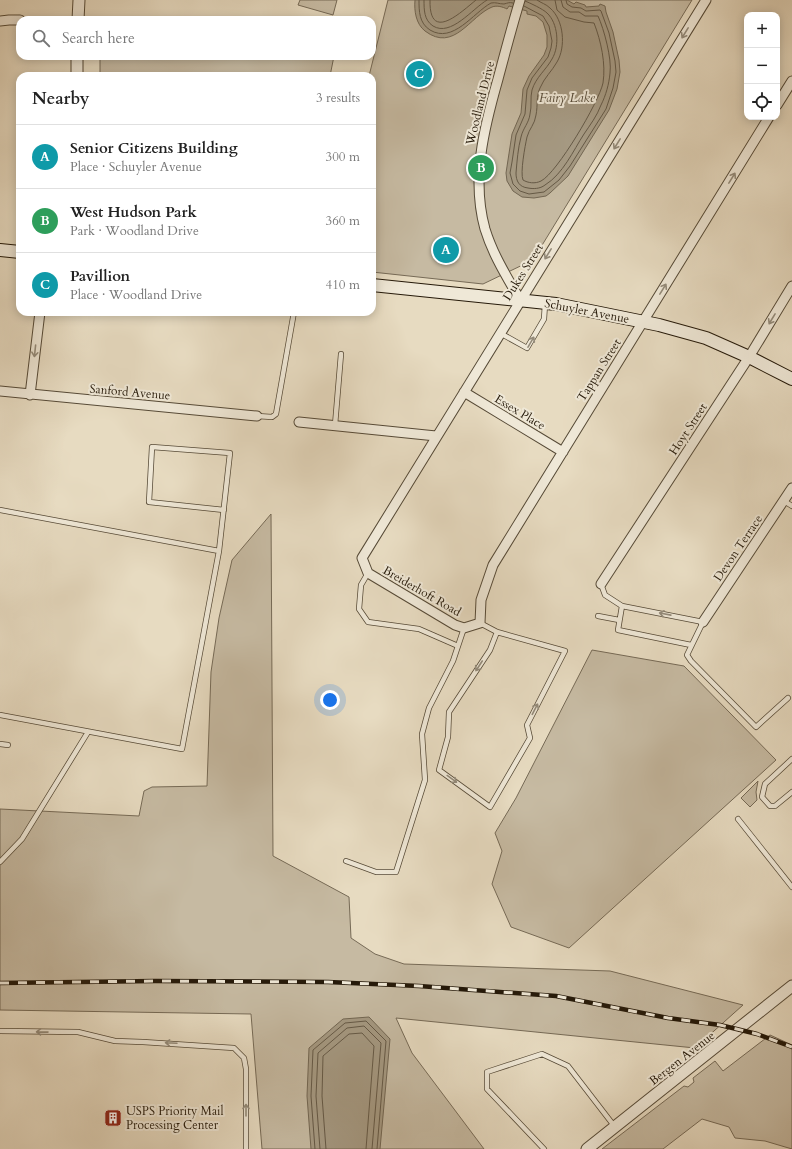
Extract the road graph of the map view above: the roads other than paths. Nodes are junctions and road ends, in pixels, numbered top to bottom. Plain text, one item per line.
1 (79, 0) edge
2 (520, 0) edge
3 (706, 0) edge
4 (78, 16) edge
5 (16, 20) edge
6 (0, 21) edge
7 (77, 60) edge
8 (77, 72) edge
9 (792, 81) edge
10 (780, 100) edge
11 (768, 120) edge
12 (0, 250) edge
13 (16, 252) edge
14 (376, 286) edge
15 (792, 286) edge
16 (520, 300) junction
17 (545, 303) junction
18 (40, 316) edge
19 (293, 316) edge
20 (643, 322) junction
21 (500, 333) junction
22 (341, 354) dead end
23 (749, 357) junction
24 (792, 379) edge
25 (0, 391) edge
26 (464, 392) junction
27 (30, 395) junction
28 (257, 416) joint
29 (299, 422) dead end
30 (335, 426) junction
31 (436, 436) junction
32 (563, 452) junction
33 (792, 488) edge
34 (784, 501) junction
35 (792, 506) edge
36 (0, 510) edge
37 (224, 510) junction
38 (219, 550) junction
39 (362, 558) joint
40 (368, 573) junction
41 (601, 584) joint
42 (622, 606) junction
43 (598, 616) dead end
44 (619, 620) junction
45 (703, 622) junction
46 (480, 623) junction
47 (464, 628) junction
48 (498, 632) junction
49 (691, 645) junction
50 (458, 646) junction
51 (788, 698) dead end
52 (0, 715) edge
53 (88, 732) junction
54 (0, 744) edge
55 (8, 745) dead end
56 (792, 759) edge
57 (792, 792) edge
58 (738, 819) dead end
59 (0, 862) edge
60 (346, 862) dead end
61 (792, 887) edge
62 (792, 986) edge
63 (0, 1031) edge
64 (616, 1126) junction
65 (246, 1149) edge
66 (544, 1149) edge
67 (588, 1149) edge

1 - 4 street
2 - 16 street, Woodland Drive
3 -> 16 street, Dukes Street
5 - 6 street
7 - 8 street
9 - 10 street
20 -> 11 street, Tappan Street
12 - 13 main road
14 - 16 main road, Schuyler Avenue
15 -> 23 street, Hoyt Street
16 - 17 main road, Schuyler Avenue
16 - 21 street, Dukes Street
17 - 20 main road, Schuyler Avenue
21 -> 17 lane
18 -> 27 street
19 - 28 lane
20 - 23 main road, Schuyler Avenue
20 - 32 street, Tappan Street
21 - 26 street, Dukes Street
22 - 30 lane
23 - 24 main road, Schuyler Avenue
23 - 41 street, Hoyt Street
25 - 27 street, Sanford Avenue
26 - 31 street, Dukes Street
26 - 32 street, Essex Place
27 - 28 street, Sanford Avenue
29 - 30 street
30 - 31 street
31 - 39 street, Dukes Street
32 - 46 street, Tappan Street
33 - 34 street, Devon Terrace
34 - 35 lane
34 - 45 street, Devon Terrace
36 - 38 lane
37 - 37 lane
37 - 38 lane
38 - 53 lane
39 - 40 street, Breiderhoft Road
40 - 47 street, Breiderhoft Road
40 - 50 lane
41 - 42 lane
42 - 44 lane
45 -> 42 lane
43 - 44 lane
44 - 49 lane
45 - 49 lane
46 - 47 street, Breiderhoft Road
46 - 48 lane
47 - 50 lane
48 -> 48 lane
49 - 51 lane
50 - 60 lane
52 - 53 lane
53 - 59 lane
54 - 55 lane
56 - 57 lane
58 - 61 lane
62 - 64 street, Bergen Avenue
65 -> 63 lane
64 - 66 lane
64 - 67 street, Bergen Avenue

